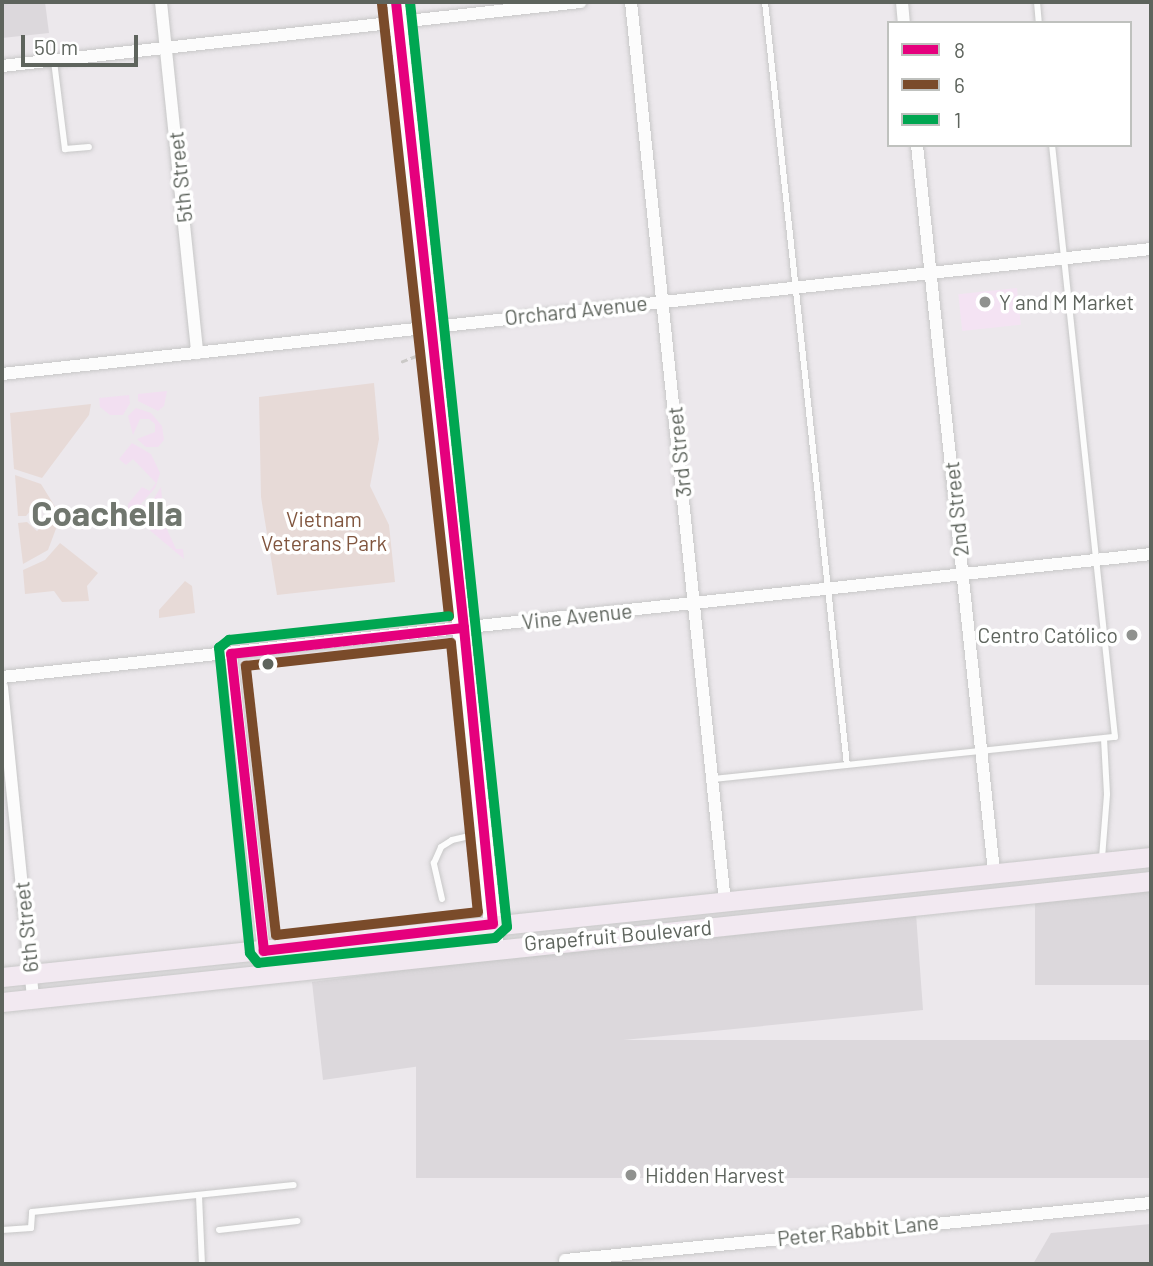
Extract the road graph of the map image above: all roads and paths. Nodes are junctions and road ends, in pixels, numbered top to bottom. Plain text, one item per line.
1 (162, 2) edge
2 (396, 2) edge
3 (580, 2) edge
4 (631, 2) edge
5 (765, 2) edge
6 (902, 2) edge
7 (1037, 2) edge
8 (904, 21) edge
9 (1039, 21) edge
10 (399, 23) junction
11 (167, 50) junction
12 (54, 61) junction
13 (2, 66) edge
14 (89, 147) dead end
15 (917, 147) edge
16 (1052, 147) edge
17 (1151, 249) edge
18 (1063, 258) junction
19 (930, 273) junction
20 (796, 287) junction
21 (663, 301) junction
22 (430, 326) junction
23 (197, 353) junction
24 (421, 354) dead end
25 (401, 362) dead end
26 (2, 374) edge
27 (1151, 554) edge
28 (1096, 561) junction
29 (963, 576) junction
30 (827, 590) junction
31 (695, 604) junction
32 (464, 628) junction
33 (231, 654) junction
34 (2, 677) edge
35 (2, 687) edge
36 (1104, 738) junction
37 (982, 751) junction
38 (847, 765) junction
39 (714, 779) junction
40 (484, 833) junction
41 (1151, 857) edge
42 (1102, 861) junction
43 (994, 872) junction
44 (1151, 881) edge
45 (442, 899) dead end
46 (725, 902) junction
47 (493, 924) junction
48 (495, 947) junction
49 (264, 951) junction
50 (31, 974) junction
51 (2, 977) edge
52 (33, 999) junction
53 (2, 1002) edge
54 (294, 1185) dead end
55 (199, 1196) junction
56 (1151, 1203) edge
57 (297, 1221) dead end
58 (2, 1230) edge
59 (219, 1230) dead end
60 (565, 1260) dead end
61 (202, 1264) edge

1 - 11 street, 5th Street
2 - 10 street
3 - 10 street
4 - 21 street, 3rd Street
5 - 20 lane
6 - 8 street
7 - 9 lane
10 - 11 street
10 - 22 street
11 - 12 street
11 - 23 street, 5th Street
12 - 13 street
12 - 14 lane
15 - 19 street, 2nd Street
16 - 18 lane
17 - 18 street, Orchard Avenue
18 - 19 street, Orchard Avenue
18 - 28 lane
19 - 20 street, Orchard Avenue
19 - 29 street, 2nd Street
20 - 21 street, Orchard Avenue
20 - 30 lane
21 - 22 street, Orchard Avenue
21 - 31 street, 3rd Street
22 - 23 street, Orchard Avenue
22 - 32 street
23 - 26 street, Orchard Avenue
24 - 25 path
27 - 28 street, Vine Avenue
28 - 29 street, Vine Avenue
28 - 36 lane
29 - 30 street, Vine Avenue
29 - 37 street, 2nd Street
30 - 31 street, Vine Avenue
30 - 38 lane
31 - 32 street, Vine Avenue
31 - 39 street, 3rd Street
32 - 33 street, Vine Avenue
32 - 40 street
33 - 34 street, Vine Avenue
33 - 49 street
35 - 50 street, 6th Street
36 - 37 lane
36 - 42 lane
37 - 38 lane
37 - 43 street, 2nd Street
38 - 39 lane
39 - 46 street, 3rd Street
40 - 45 lane
40 - 47 street
41 - 42 main road, Grapefruit Boulevard
42 - 43 main road, Grapefruit Boulevard
43 - 46 main road, Grapefruit Boulevard
44 - 48 main road, Grapefruit Boulevard
46 - 47 main road, Grapefruit Boulevard
47 - 48 street
47 - 49 main road, Grapefruit Boulevard
48 - 52 main road, Grapefruit Boulevard
49 - 50 main road, Grapefruit Boulevard
50 - 51 main road, Grapefruit Boulevard
50 - 52 street, 6th Street
52 - 53 main road, Grapefruit Boulevard
54 - 55 lane
55 - 58 lane
55 - 61 lane
56 - 60 street, Peter Rabbit Lane
57 - 59 lane

